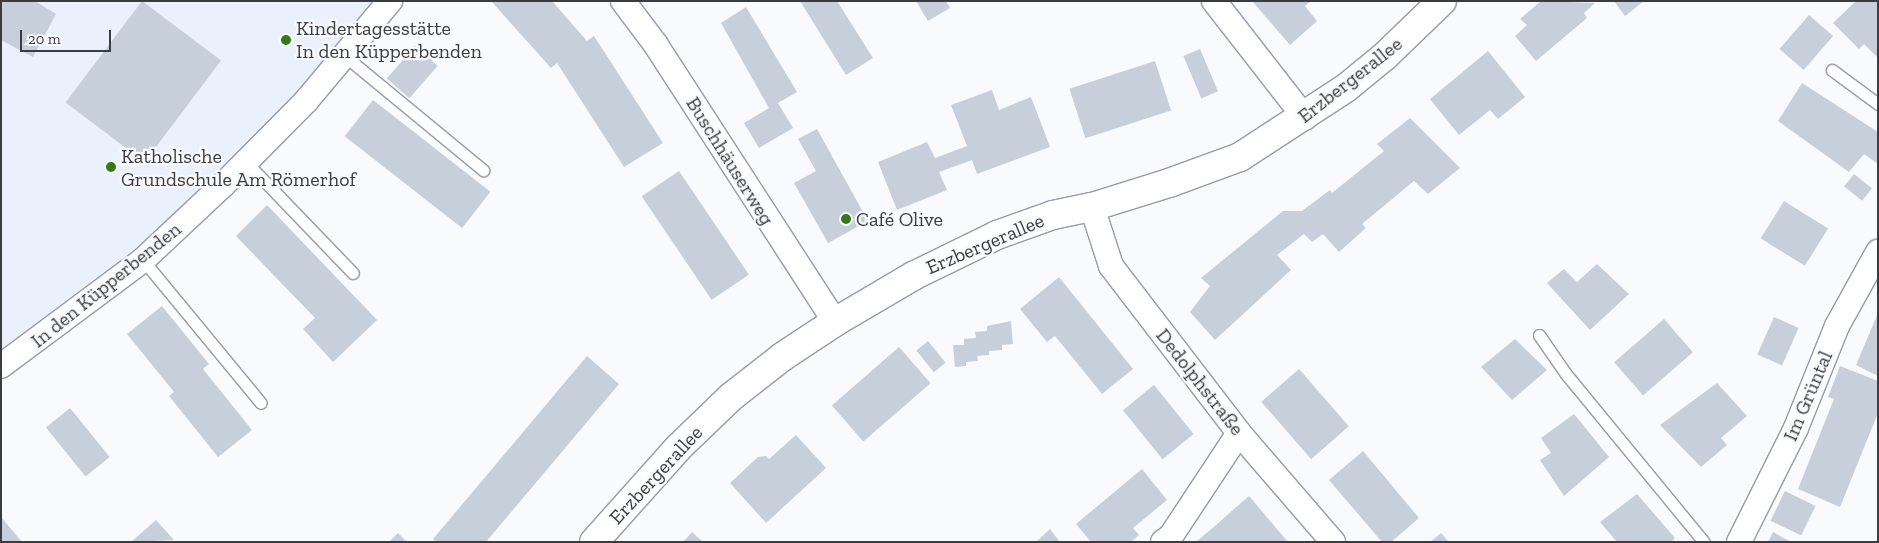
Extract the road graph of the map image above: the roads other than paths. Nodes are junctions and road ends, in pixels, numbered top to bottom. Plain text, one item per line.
1 (390, 1) edge
2 (622, 1) edge
3 (1214, 1) edge
4 (1442, 1) edge
5 (346, 56) junction
6 (1832, 70) dead end
7 (1878, 104) edge
8 (1305, 118) junction
9 (246, 162) junction
10 (483, 170) dead end
11 (1092, 207) junction
12 (1878, 252) edge
13 (143, 260) junction
14 (353, 273) dead end
15 (834, 322) junction
16 (1539, 335) dead end
17 (1, 366) edge
18 (262, 403) dead end
19 (1239, 433) junction
20 (594, 542) edge
21 (1163, 542) edge
22 (1333, 542) edge
23 (1704, 542) edge
24 (1738, 542) edge

1 - 5 street, In den Küpperbenden
2 - 15 street, Buschhäuserweg
3 - 8 street
4 - 8 street, Erzbergerallee
5 - 9 street, In den Küpperbenden
5 - 10 lane
6 - 7 lane
8 - 11 street, Erzbergerallee
9 - 13 street, In den Küpperbenden
9 - 14 lane
11 - 15 street, Erzbergerallee
11 - 19 street, Dedolphstraße
12 - 24 street, Im Grüntal
13 - 17 street, In den Küpperbenden
13 - 18 lane
15 - 20 street, Erzbergerallee
16 - 23 lane
19 - 21 street
19 - 22 street, Dedolphstraße

